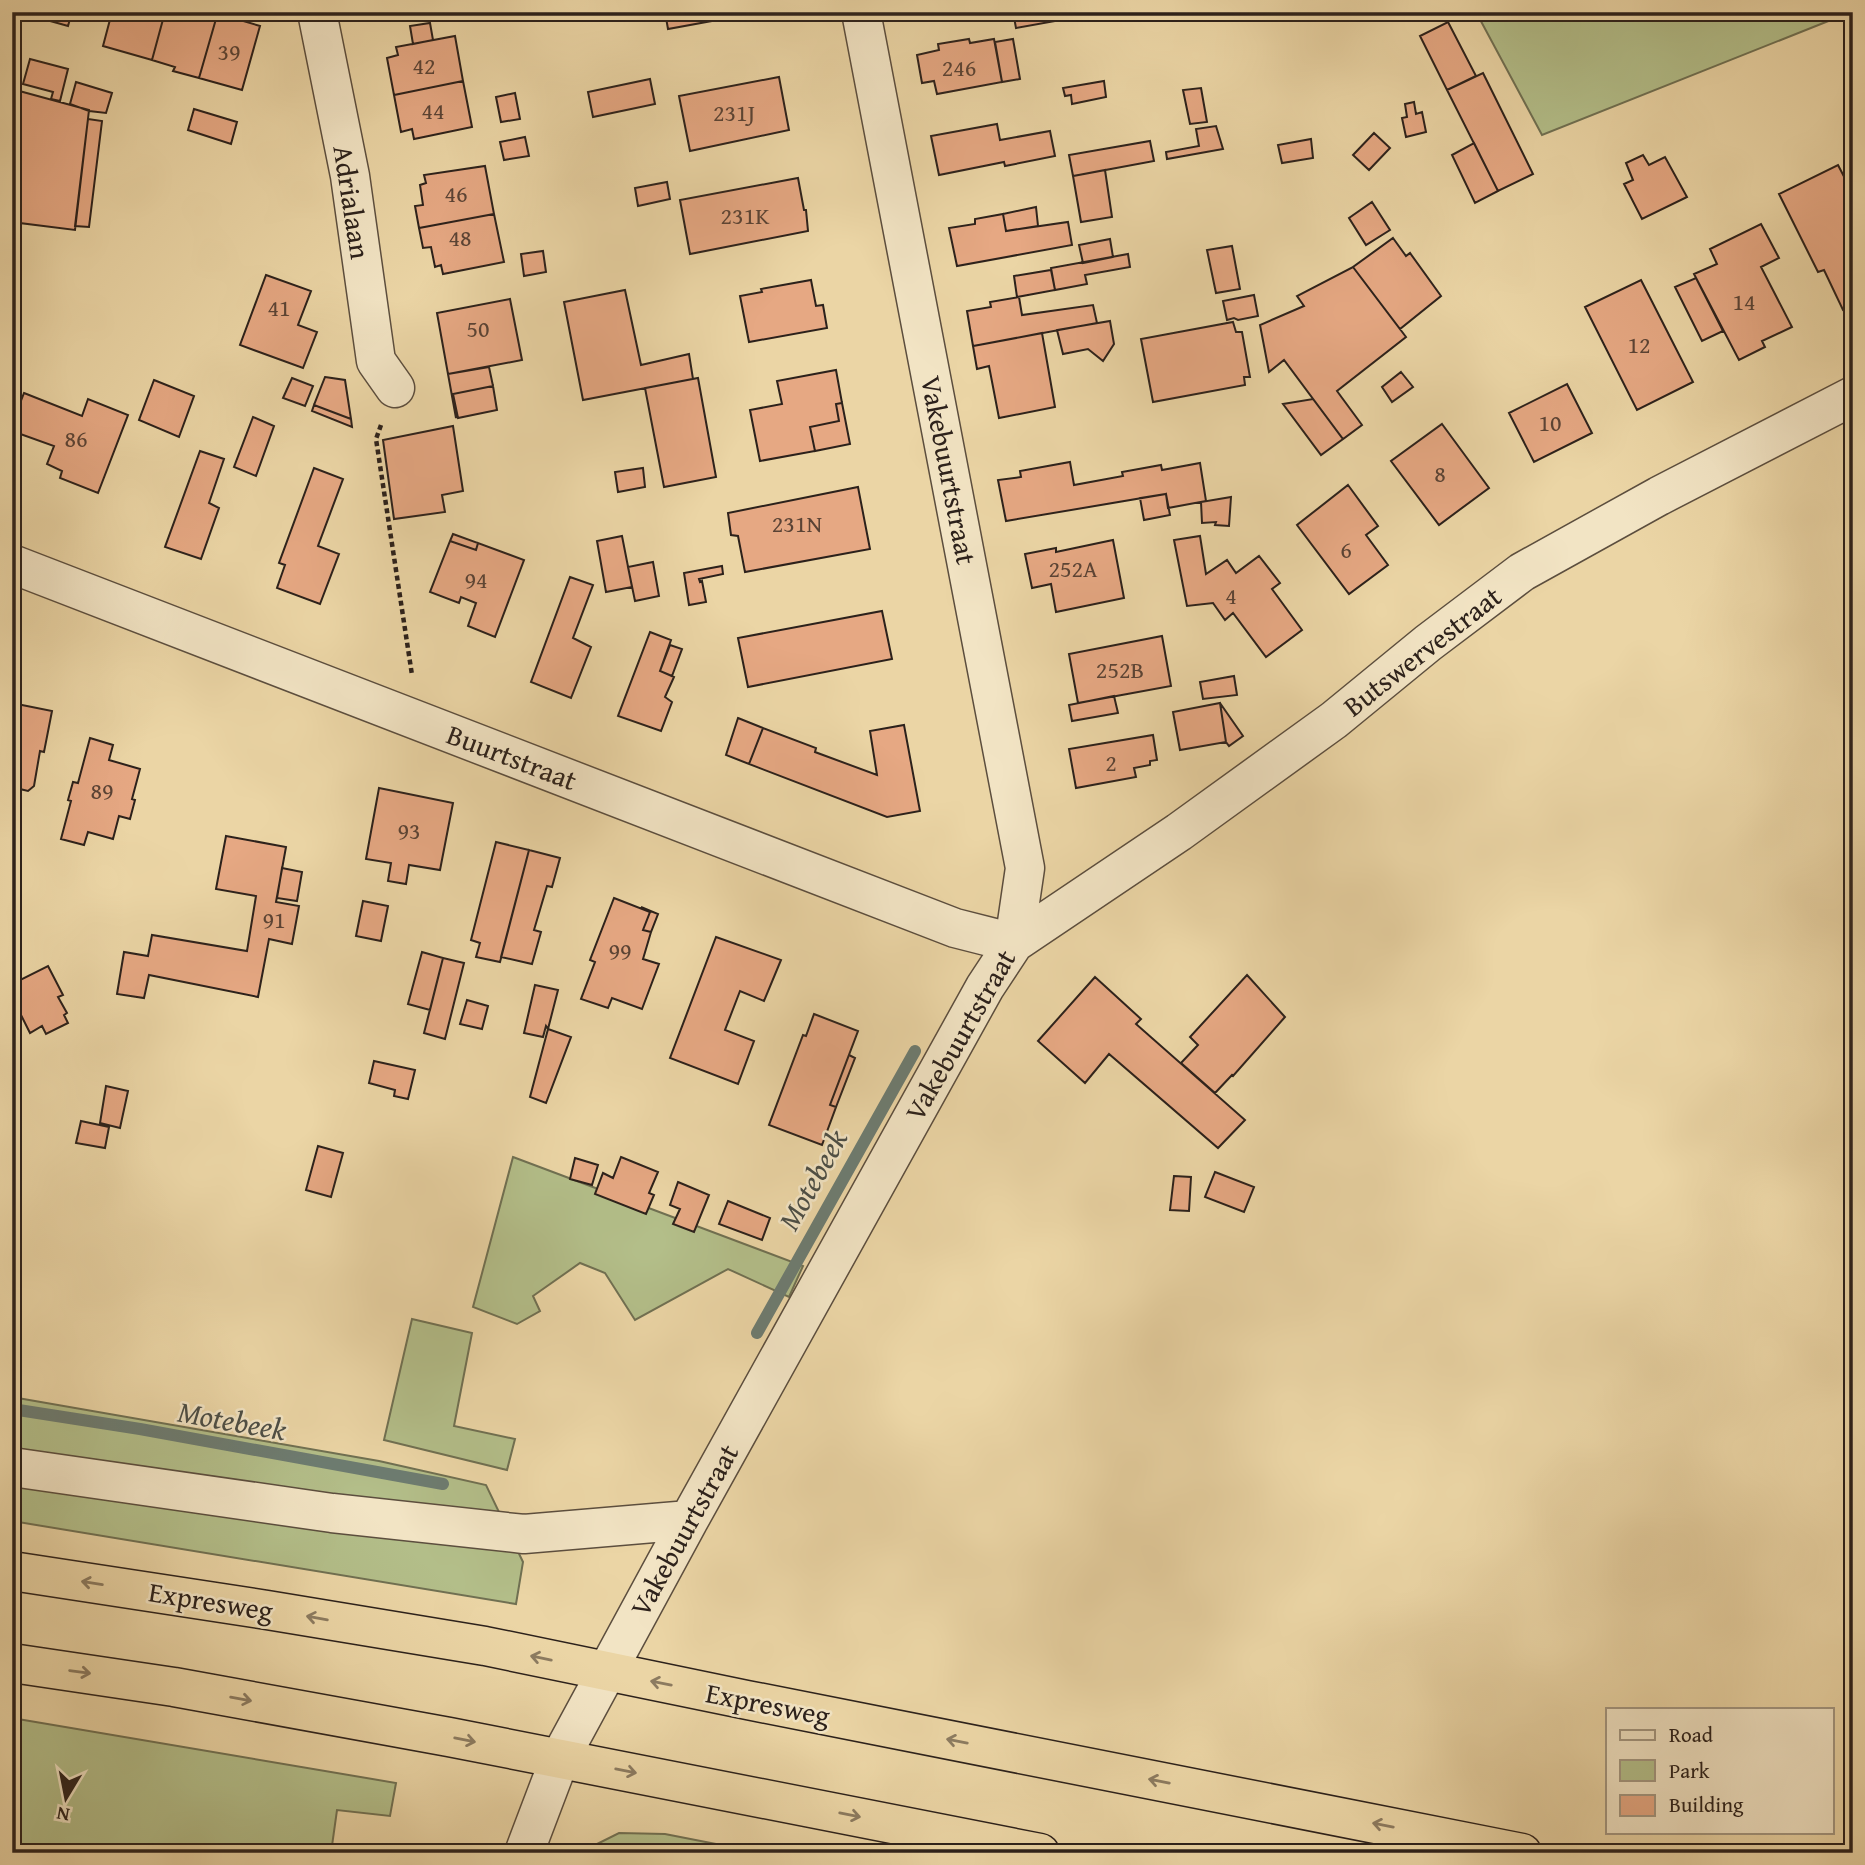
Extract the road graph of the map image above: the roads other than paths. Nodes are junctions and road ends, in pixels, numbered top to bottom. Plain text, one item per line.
1 (317, 12) edge
2 (861, 12) edge
3 (395, 388) road end
4 (1853, 396) edge
5 (12, 564) edge
6 (1014, 943) junction
7 (12, 1467) edge
8 (689, 1520) junction
9 (12, 1571) edge
10 (12, 1663) edge
11 (608, 1672) junction
12 (559, 1758) junction
13 (524, 1853) edge
14 (1040, 1853) edge
15 (1522, 1853) edge

1 - 3 street, Adrialaan
2 - 6 street, Vakebuurtstraat
4 - 6 street, Butswervestraat
5 - 6 street, Buurtstraat
6 - 8 street, Vakebuurtstraat
7 - 8 street
8 - 11 street, Vakebuurtstraat
11 -> 9 highway, Expresweg
10 -> 12 highway
11 - 12 street, Vakebuurtstraat
15 -> 11 highway, Expresweg
12 - 13 street, Vakebuurtstraat
12 -> 14 highway

